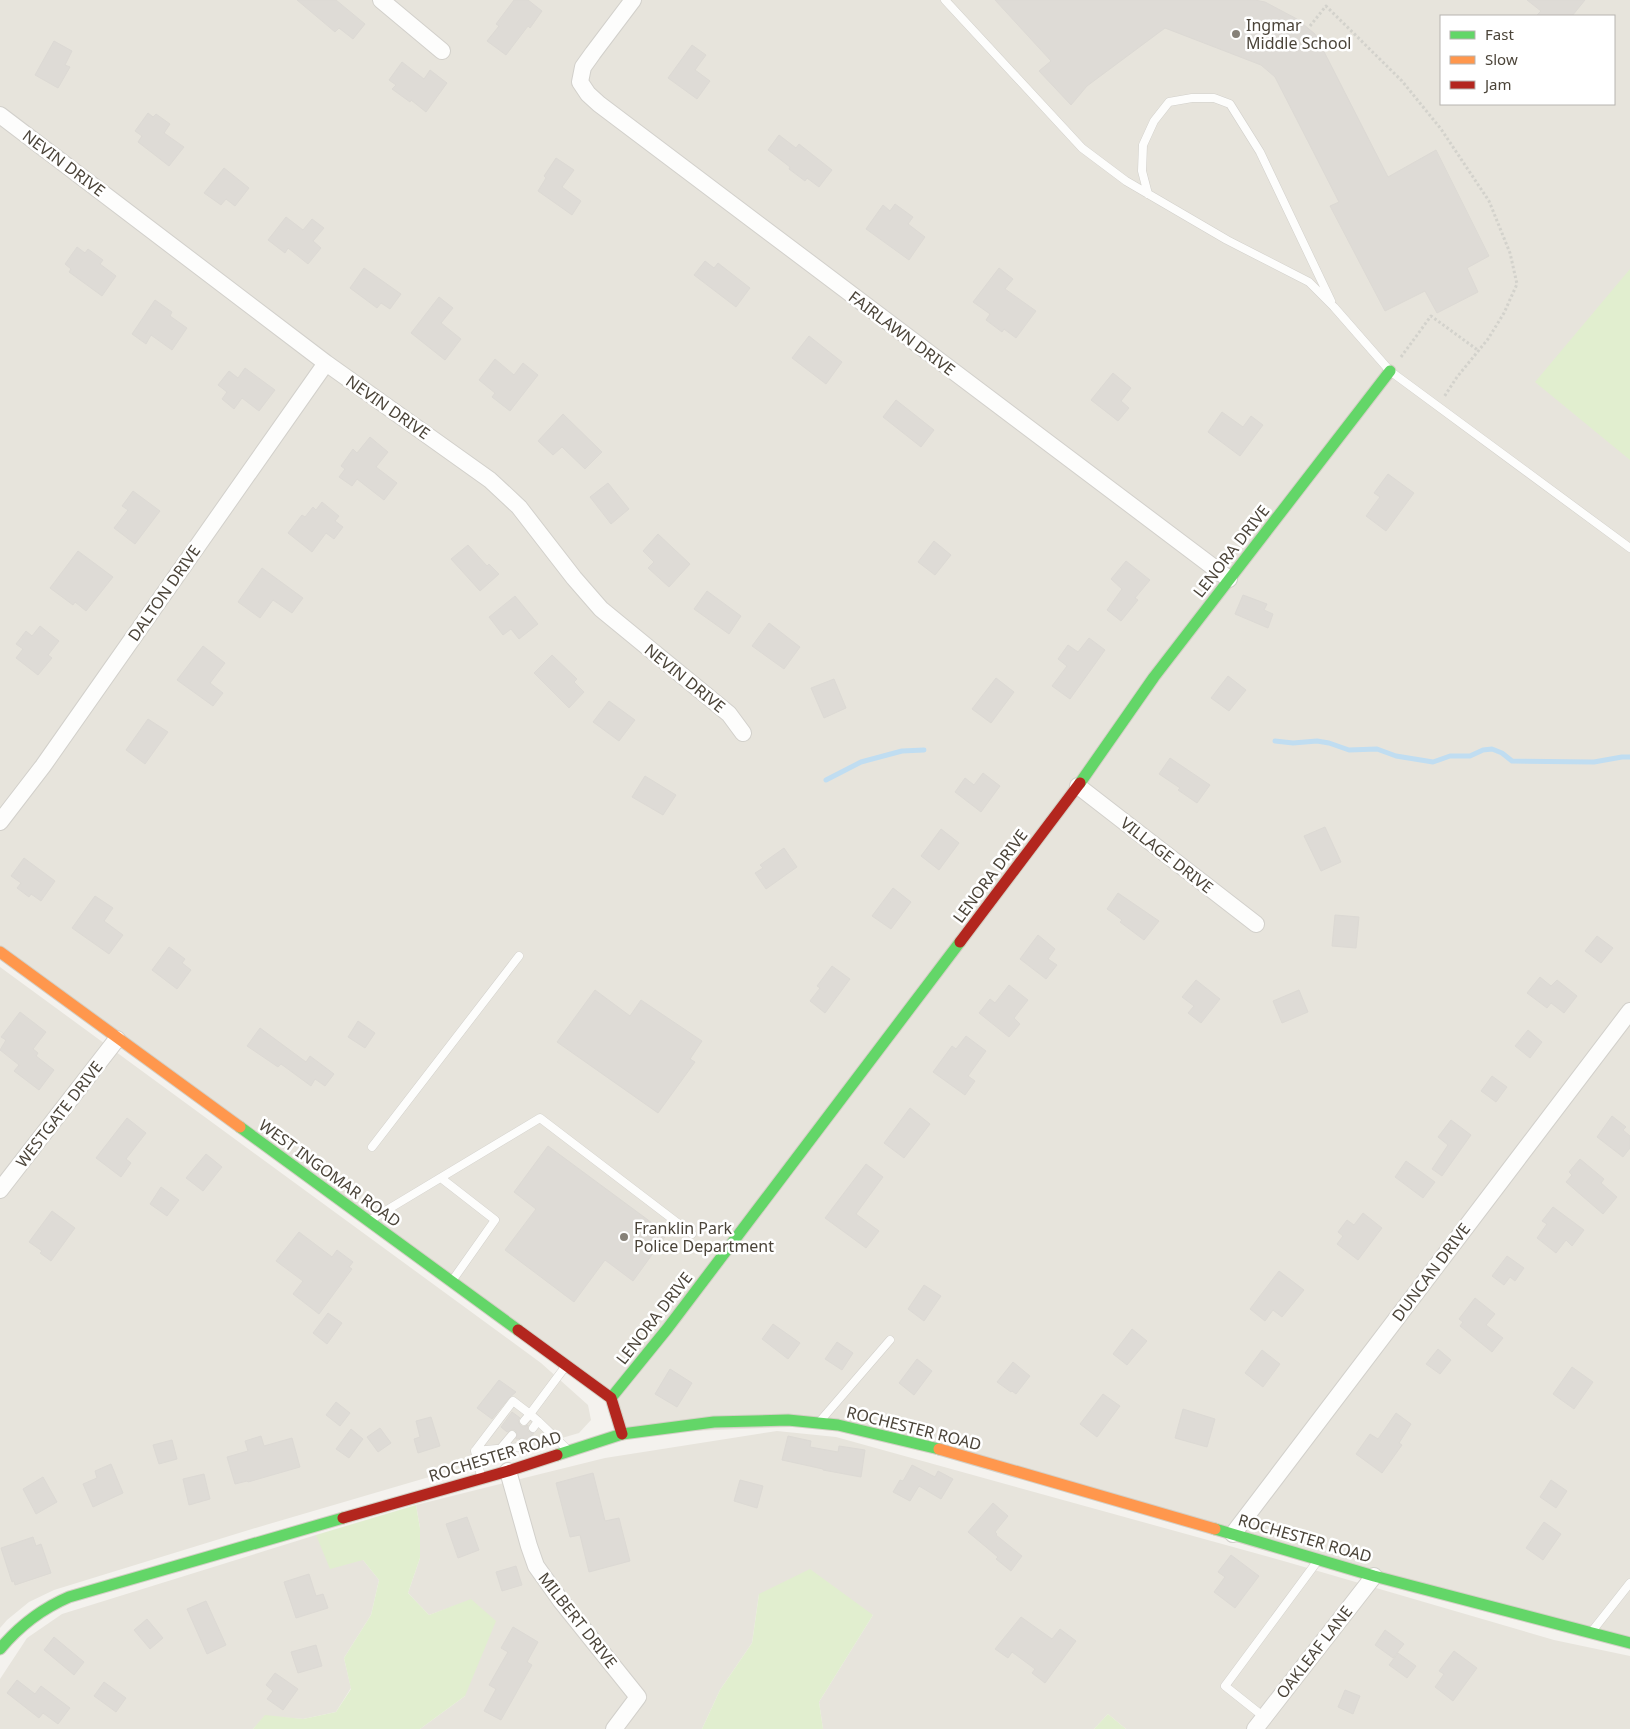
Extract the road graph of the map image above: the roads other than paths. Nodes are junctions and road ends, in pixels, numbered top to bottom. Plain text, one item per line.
1 (381, 0) edge
2 (633, 0) edge
3 (950, 2) edge
4 (442, 51) dead end
5 (0, 114) edge
6 (1148, 194) junction
7 (1334, 307) junction
8 (326, 363) junction
9 (1390, 371) junction
10 (1630, 548) edge
11 (1230, 579) junction
12 (743, 733) dead end
13 (1078, 786) junction
14 (0, 822) edge
15 (1256, 924) dead end
16 (0, 952) edge
17 (518, 956) dead end
18 (1630, 1010) edge
19 (117, 1039) junction
20 (372, 1147) dead end
21 (441, 1178) junction
22 (0, 1190) edge
23 (368, 1221) junction
24 (692, 1234) dead end
25 (451, 1282) junction
26 (890, 1340) dead end
27 (566, 1365) junction
28 (611, 1398) junction
29 (530, 1414) junction
30 (524, 1421) dead end
31 (538, 1421) junction
32 (818, 1423) junction
33 (533, 1428) dead end
34 (622, 1434) junction
35 (512, 1436) dead end
36 (522, 1443) dead end
37 (501, 1448) junction
38 (475, 1451) junction
39 (569, 1451) junction
40 (508, 1471) junction
41 (481, 1478) junction
42 (1233, 1534) junction
43 (1319, 1559) junction
44 (1374, 1576) junction
45 (1630, 1583) edge
46 (1590, 1633) junction
47 (1630, 1643) edge
48 (0, 1649) edge
49 (1259, 1723) edge
50 (614, 1729) edge

1 - 4 street
2 - 11 street, FAIRLAWN DRIVE
3 - 6 lane
5 - 8 street, NEVIN DRIVE
6 - 7 lane
6 - 7 lane
7 - 9 lane
8 - 12 street, NEVIN DRIVE
8 - 14 street, DALTON DRIVE
9 - 10 lane
9 - 11 street, LENORA DRIVE
11 - 13 street, LENORA DRIVE
13 - 15 street, VILLAGE DRIVE
13 - 28 street, LENORA DRIVE
16 - 19 street, WEST INGOMAR ROAD
17 - 20 lane
18 - 42 street, DUNCAN DRIVE
19 - 22 street, WESTGATE DRIVE
19 - 23 street, WEST INGOMAR ROAD
21 - 23 lane
21 - 24 lane
21 - 25 lane
23 - 25 street, WEST INGOMAR ROAD
25 - 27 street, WEST INGOMAR ROAD
26 - 32 lane
27 - 28 street, WEST INGOMAR ROAD
27 - 29 lane
28 - 34 street
29 - 30 lane
29 - 31 lane
29 - 38 lane
31 - 33 lane
31 - 39 lane
32 - 34 street, ROCHESTER ROAD
32 - 42 street, ROCHESTER ROAD
34 - 39 street, ROCHESTER ROAD
35 - 37 lane
36 - 37 lane
37 - 38 lane
38 - 41 lane
39 - 40 street, ROCHESTER ROAD
40 - 41 street, ROCHESTER ROAD
40 - 50 street, MILBERT DRIVE
41 - 48 street, ROCHESTER ROAD
42 - 43 street, ROCHESTER ROAD
43 - 44 street, ROCHESTER ROAD
43 - 49 lane
44 - 46 street, ROCHESTER ROAD
44 - 49 street, OAKLEAF LANE
45 - 46 lane
46 - 47 street, ROCHESTER ROAD

